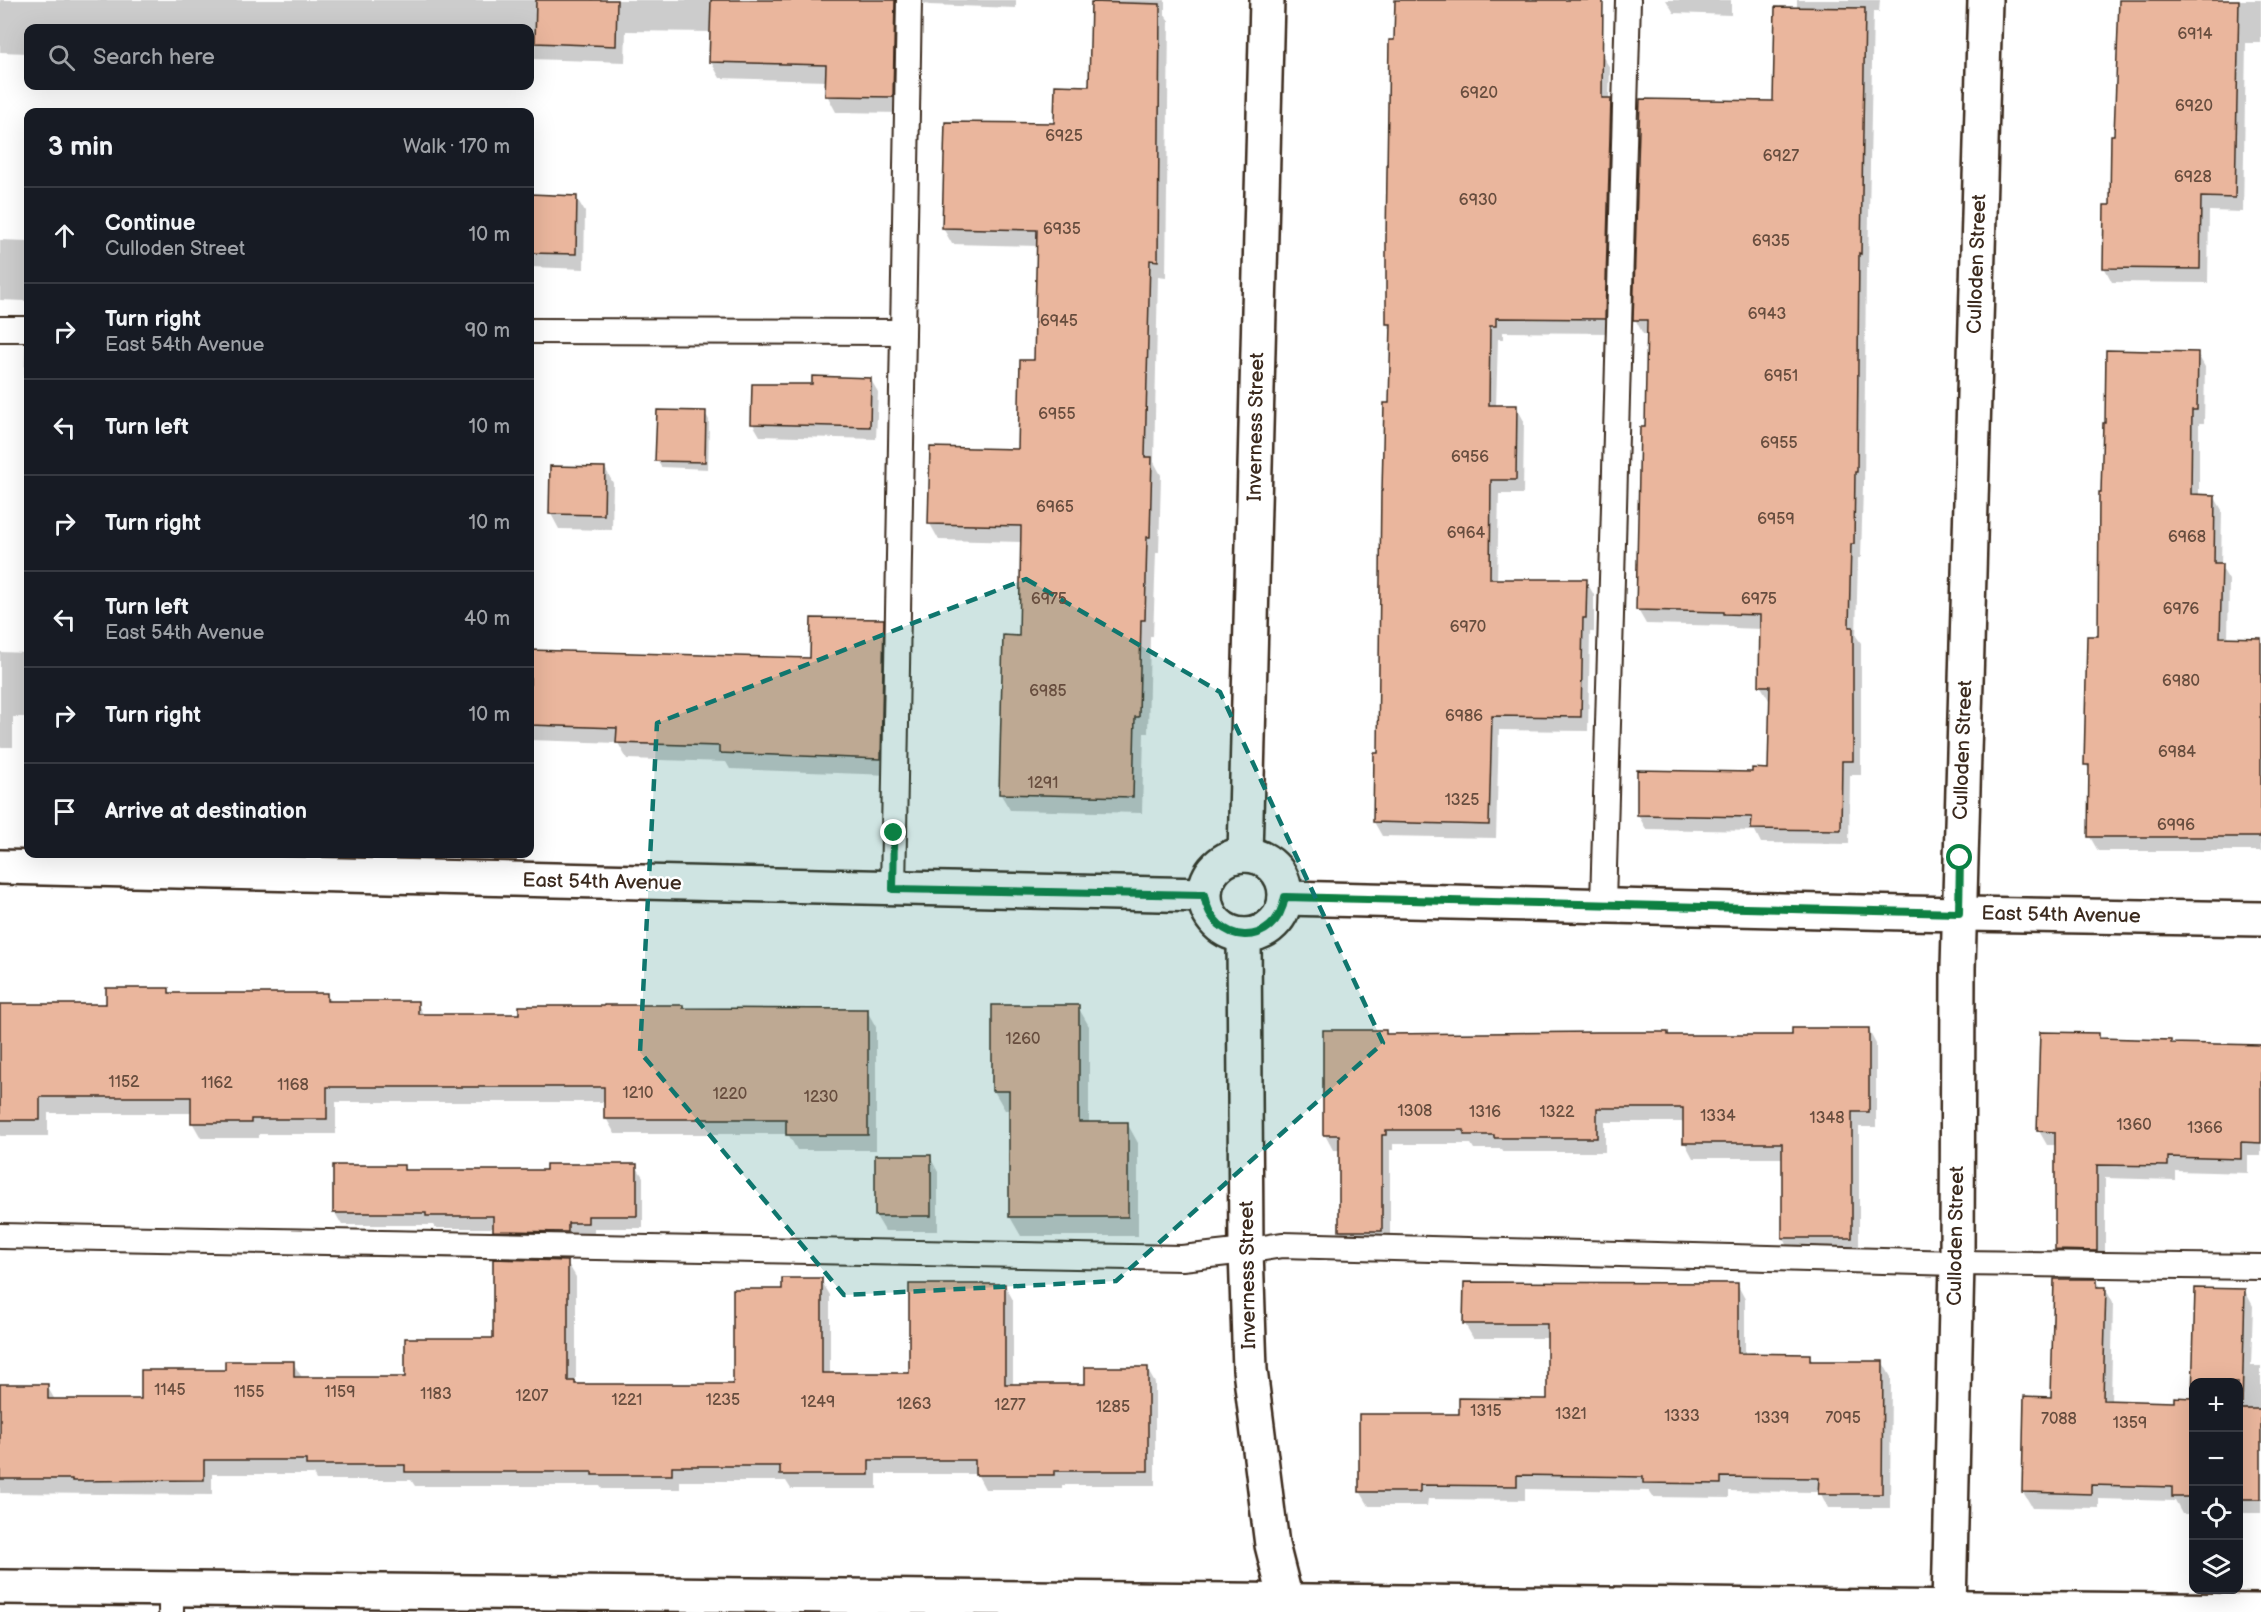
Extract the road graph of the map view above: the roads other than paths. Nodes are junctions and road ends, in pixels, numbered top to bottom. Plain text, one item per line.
1 (909, 0) edge
2 (1267, 0) edge
3 (1628, 0) edge
4 (1985, 0) edge
5 (0, 329) edge
6 (24, 329) edge
7 (534, 331) edge
8 (903, 332) junction
9 (1245, 855) junction
10 (0, 867) edge
11 (893, 889) junction
12 (1204, 895) junction
13 (1285, 897) junction
14 (1603, 904) junction
15 (1959, 913) junction
16 (2261, 919) edge
17 (1244, 935) junction
18 (0, 1236) edge
19 (1246, 1251) junction
20 (1957, 1263) junction
21 (2261, 1267) edge
22 (0, 1587) edge
23 (171, 1600) edge
24 (559, 1603) edge
25 (951, 1605) edge
26 (1287, 1606) edge
27 (1949, 1608) junction
28 (1739, 1609) edge
29 (2130, 1611) edge
30 (2261, 1611) edge

1 - 8 lane
2 - 9 street, Inverness Street
3 - 14 lane
4 - 15 street, Culloden Street
5 - 6 lane
7 - 8 lane
8 - 11 lane
9 - 12 street
9 - 13 street
10 - 11 street, East 54th Avenue
11 - 12 street, East 54th Avenue
12 - 17 street
13 - 14 street, East 54th Avenue
13 - 17 street
14 - 15 street, East 54th Avenue
15 - 16 street, East 54th Avenue
15 - 20 street, Culloden Street
17 - 19 street, Inverness Street
18 - 19 lane
19 - 20 lane
19 - 26 street, Inverness Street
20 - 21 lane
20 - 27 street, Culloden Street
22 - 23 street
23 - 24 street
24 - 25 street
25 - 26 street
26 - 28 street
27 - 28 street
27 - 29 street
29 - 30 street

